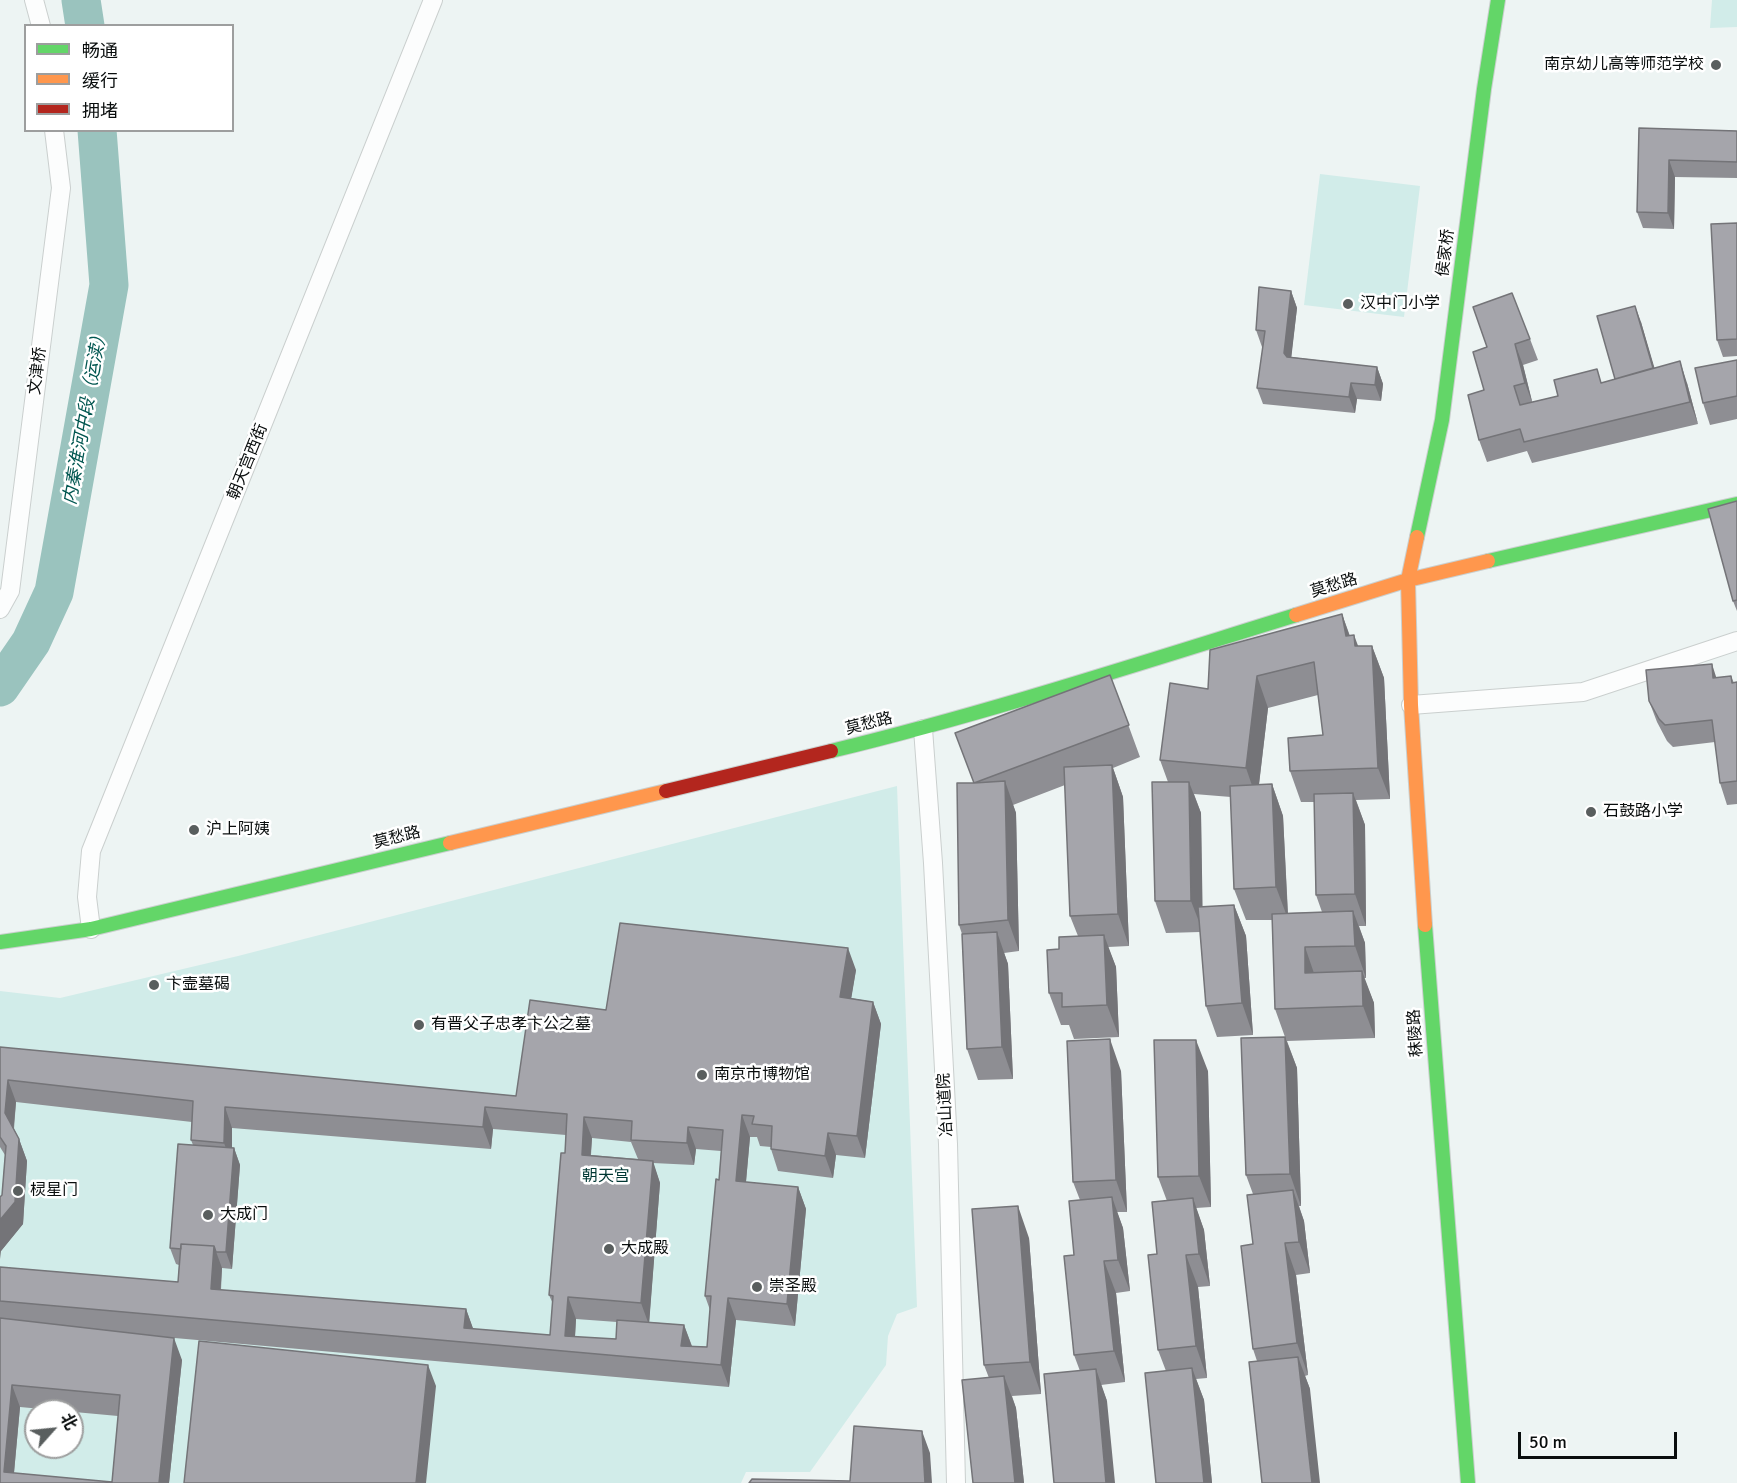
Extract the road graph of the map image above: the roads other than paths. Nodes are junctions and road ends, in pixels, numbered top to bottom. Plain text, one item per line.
1 (34, 0) edge
2 (433, 0) edge
3 (1498, 0) edge
4 (40, 24) edge
5 (54, 132) edge
6 (1737, 504) edge
7 (1408, 580) junction
8 (5, 590) edge
9 (0, 609) edge
10 (1737, 640) edge
11 (1411, 705) junction
12 (922, 729) junction
13 (91, 929) junction
14 (0, 942) edge
15 (956, 1483) edge
16 (1468, 1483) edge

1 - 4 street
2 - 13 street, 朝天宫西街
3 - 7 main road, 侯家桥
5 - 8 street, 文津桥
6 - 7 main road, 莫愁路
7 - 11 main road, 秣陵路
7 - 12 main road, 莫愁路
8 - 9 street, 文津桥
10 - 11 street
11 - 16 main road, 秣陵路
12 - 13 main road, 莫愁路
12 - 15 street, 冶山道院
13 - 14 main road, 莫愁路

